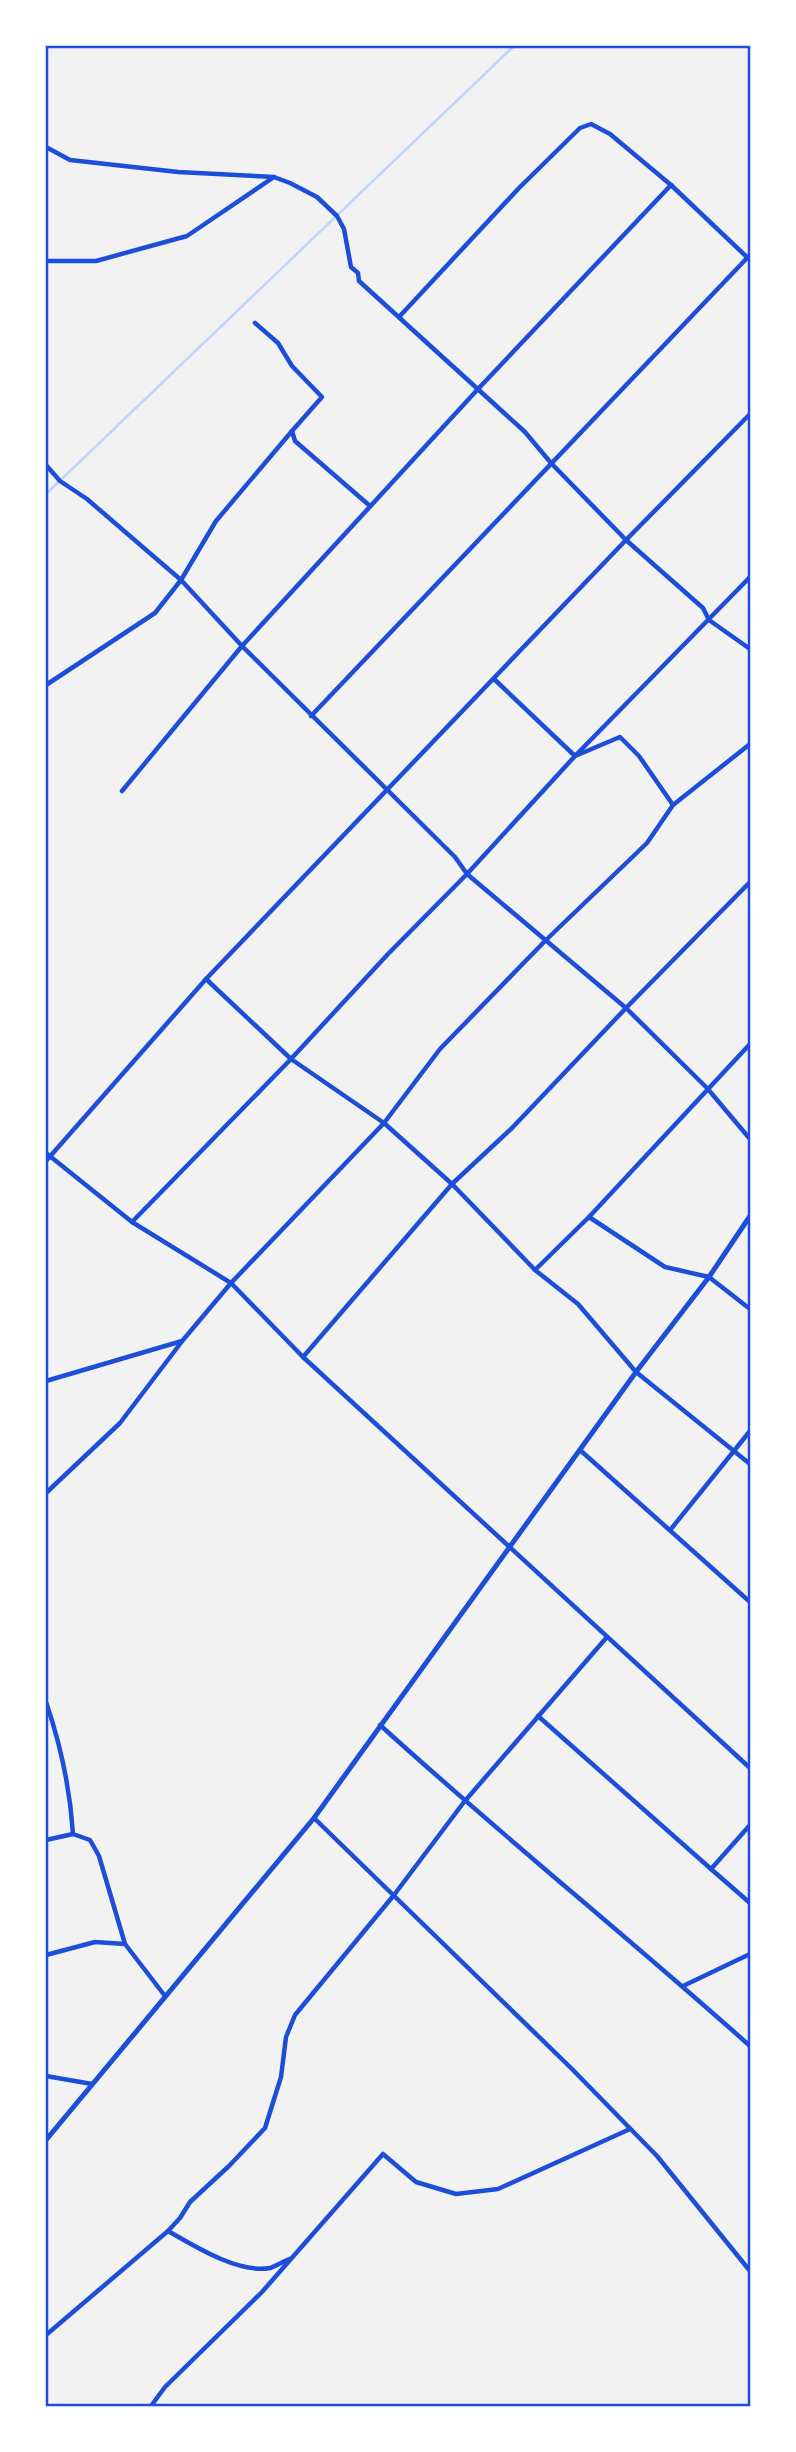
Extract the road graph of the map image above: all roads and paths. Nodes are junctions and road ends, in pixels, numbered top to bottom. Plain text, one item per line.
1 (46, 147) edge
2 (274, 177) junction
3 (671, 185) junction
4 (749, 258) edge
5 (46, 261) edge
6 (399, 317) junction
7 (255, 323) dead end
8 (478, 388) junction
9 (751, 414) edge
10 (292, 431) junction
11 (551, 464) junction
12 (46, 466) edge
13 (370, 506) junction
14 (626, 540) junction
15 (751, 577) edge
16 (181, 580) junction
17 (709, 620) junction
18 (242, 646) junction
19 (751, 649) edge
20 (494, 679) junction
21 (46, 685) edge
22 (312, 716) junction
23 (751, 744) edge
24 (575, 756) junction
25 (388, 790) junction
26 (122, 791) dead end
27 (673, 805) junction
28 (467, 874) junction
29 (751, 882) edge
30 (546, 940) junction
31 (206, 979) junction
32 (626, 1008) junction
33 (751, 1044) edge
34 (291, 1059) junction
35 (707, 1088) junction
36 (384, 1123) junction
37 (751, 1139) edge
38 (47, 1157) edge
39 (452, 1184) junction
40 (751, 1216) edge
41 (589, 1217) junction
42 (132, 1222) junction
43 (535, 1270) junction
44 (709, 1277) junction
45 (231, 1283) junction
46 (751, 1309) edge
47 (183, 1340) junction
48 (303, 1357) junction
49 (636, 1372) junction
50 (46, 1381) edge
51 (751, 1430) edge
52 (580, 1450) junction
53 (735, 1451) junction
54 (751, 1464) edge
55 (46, 1493) edge
56 (671, 1529) junction
57 (510, 1546) junction
58 (751, 1602) edge
59 (607, 1637) junction
60 (46, 1702) edge
61 (537, 1716) junction
62 (380, 1725) junction
63 (751, 1768) edge
64 (464, 1802) junction
65 (314, 1818) junction
66 (751, 1825) edge
67 (73, 1834) junction
68 (46, 1840) edge
69 (711, 1869) junction
70 (394, 1895) junction
71 (751, 1903) edge
72 (125, 1944) junction
73 (751, 1954) edge
74 (46, 1955) edge
75 (683, 1986) junction
76 (165, 1996) junction
77 (751, 2046) edge
78 (46, 2076) edge
79 (92, 2084) junction
80 (630, 2129) junction
81 (46, 2140) edge
82 (321, 2225) junction
83 (168, 2231) junction
84 (751, 2271) edge
85 (46, 2335) edge
86 (151, 2406) edge

1 - 2 street
2 - 5 street
2 - 6 street
3 - 4 street
3 - 6 street
3 - 8 street
4 - 11 street
6 - 8 street
7 - 10 street
8 - 11 street
8 - 13 street
9 - 14 street
10 - 13 street
10 - 16 street
11 - 14 street
11 - 22 street
12 - 16 street
13 - 18 street
14 - 17 street
14 - 20 street
15 - 17 street
16 - 18 street
16 - 21 street
17 - 19 street
17 - 24 street
18 - 22 street
18 - 26 street
20 - 24 street
20 - 25 street
22 - 25 street
23 - 27 street
24 - 27 street
24 - 28 street
25 - 28 street
25 - 31 street
27 - 30 street
28 - 30 street
28 - 34 street
29 - 32 street
30 - 32 street
30 - 36 street
31 - 34 street
31 - 38 street
32 - 35 street
32 - 39 street
33 - 35 street
34 - 36 street
34 - 42 street
35 - 37 street
35 - 41 street
36 - 39 street
36 - 45 street
38 - 42 street
39 - 43 street
39 - 48 street
40 - 44 street
41 - 43 street
41 - 44 street
42 - 45 street
43 - 49 street
44 - 46 street
44 - 49 street
45 - 47 street
45 - 48 street
47 - 50 street
47 - 55 street
48 - 57 street
49 - 52 street
49 - 53 street
51 - 53 street
52 - 56 street
52 - 57 street
53 - 54 street
53 - 56 street
56 - 58 street
57 - 59 street
57 - 62 street
59 - 61 street
59 - 63 street
60 - 67 street
61 - 64 street
61 - 69 street
62 - 64 street
62 - 65 street
64 - 70 street
64 - 75 street
65 - 70 street
65 - 76 street
66 - 69 street
67 - 68 street
67 - 72 street
69 - 71 street
70 - 80 street
70 - 83 street
72 - 74 street
72 - 76 street
73 - 75 street
75 - 77 street
76 - 79 street
78 - 79 street
79 - 81 street
80 - 82 street
80 - 84 street
82 - 83 street
82 - 86 street
83 - 85 street

